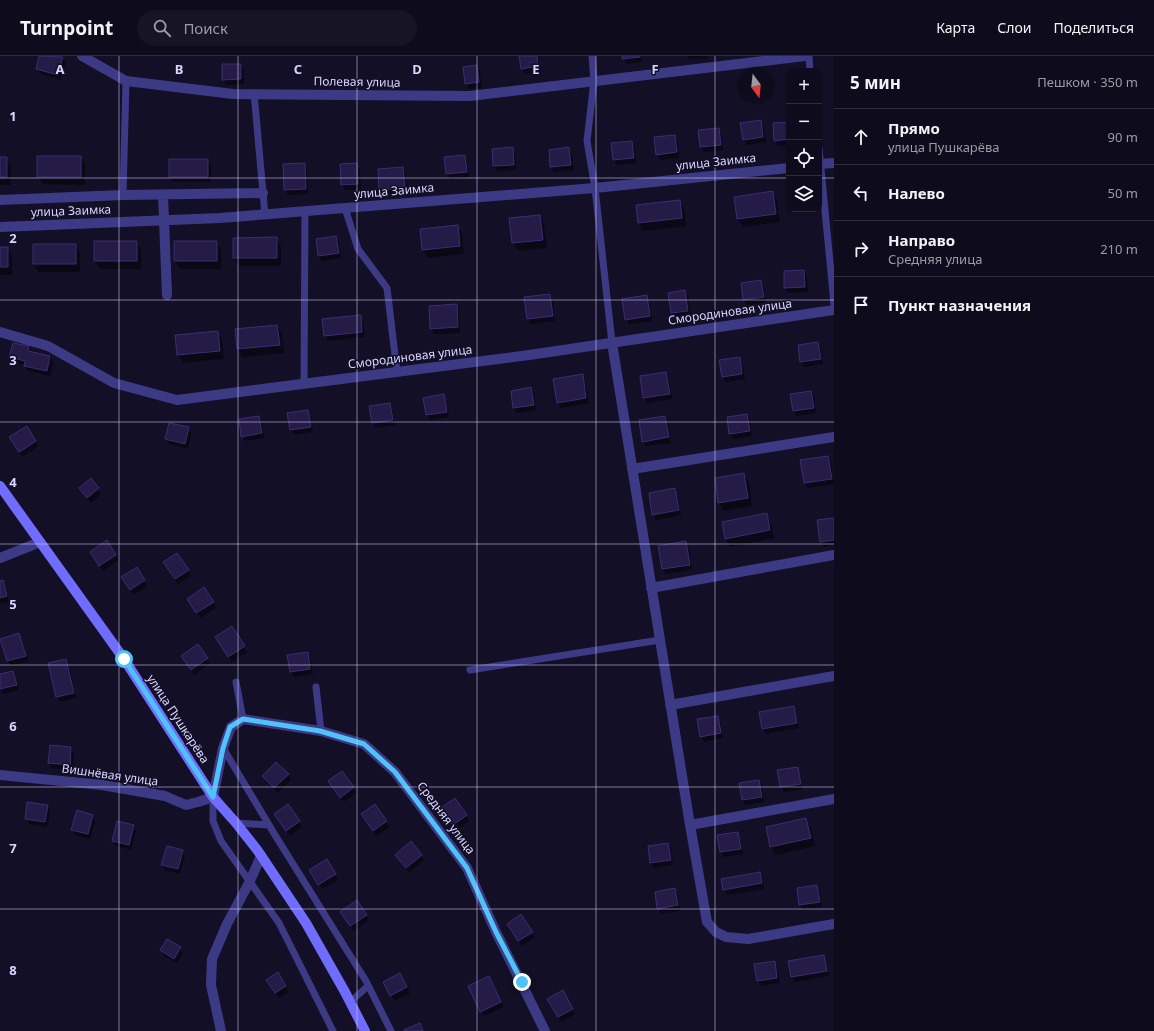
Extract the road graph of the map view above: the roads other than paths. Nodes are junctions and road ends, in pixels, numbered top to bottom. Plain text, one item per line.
1 (82, 56) edge
2 (592, 56) edge
3 (805, 56) edge
4 (809, 56) edge
5 (810, 68) edge
6 (126, 80) junction
7 (594, 81) junction
8 (254, 93) junction
9 (834, 163) edge
10 (822, 164) edge
11 (786, 168) edge
12 (821, 176) edge
13 (595, 188) junction
14 (263, 193) junction
15 (123, 195) junction
16 (163, 195) junction
17 (0, 200) edge
18 (345, 208) junction
19 (305, 211) junction
20 (265, 214) junction
21 (164, 220) junction
22 (0, 227) edge
23 (167, 295) dead end
24 (834, 304) edge
25 (834, 310) edge
26 (0, 332) edge
27 (612, 343) junction
28 (397, 372) junction
29 (304, 384) junction
30 (834, 437) edge
31 (632, 470) junction
32 (0, 486) edge
33 (40, 542) junction
34 (834, 556) edge
35 (0, 558) edge
36 (651, 588) junction
37 (660, 640) junction
38 (470, 670) dead end
39 (834, 676) edge
40 (236, 682) dead end
41 (316, 687) dead end
42 (670, 705) junction
43 (243, 719) junction
44 (320, 731) junction
45 (223, 748) junction
46 (0, 775) edge
47 (213, 797) junction
48 (834, 799) edge
49 (236, 823) junction
50 (269, 825) junction
51 (690, 825) junction
52 (261, 856) junction
53 (250, 881) junction
54 (834, 924) edge
55 (368, 986) junction
56 (350, 1002) junction
57 (221, 1031) edge
58 (334, 1031) edge
59 (365, 1031) edge
60 (391, 1031) edge
61 (545, 1031) edge

1 - 6 street, Полевая улица
2 - 7 lane
3 - 7 street, Полевая улица
4 - 5 lane
6 - 8 street, Полевая улица
6 - 15 lane
7 - 8 street, Полевая улица
7 - 13 lane
8 - 14 lane
9 - 10 street
11 - 13 street, улица Заимка
12 - 24 lane
13 - 18 street, улица Заимка
13 - 27 lane
14 - 16 street
14 - 20 lane
15 - 16 street
15 - 17 street
16 - 21 street
18 - 19 street, улица Заимка
18 - 28 lane
19 - 20 street, улица Заимка
19 - 29 lane
20 - 21 street, улица Заимка
21 - 22 street, улица Заимка
21 - 23 street
25 - 27 street, Смородиновая улица
26 - 29 street, Смородиновая улица
27 - 28 street, Смородиновая улица
27 - 31 street
28 - 29 street, Смородиновая улица
30 - 31 street
31 - 36 street
32 - 33 street, улица Пушкарёва
33 - 35 street
33 - 47 street, улица Пушкарёва
34 - 36 street
36 - 37 street
37 - 38 lane
37 - 42 street
39 - 42 street
40 - 43 lane
41 - 44 lane
42 - 51 street
43 - 44 street, Средняя улица
43 - 45 street
44 - 61 street, Средняя улица
45 - 47 street
45 - 50 lane
46 - 47 street, Вишнёвая улица
47 - 49 street, улица Пушкарёва
47 - 53 lane
48 - 51 street
49 - 50 lane
49 - 52 street, улица Пушкарёва
50 - 55 lane
51 - 54 street
52 - 53 street
52 - 56 street, улица Пушкарёва
53 - 57 street
53 - 58 lane
55 - 56 lane
55 - 60 lane
56 - 59 street, улица Пушкарёва

